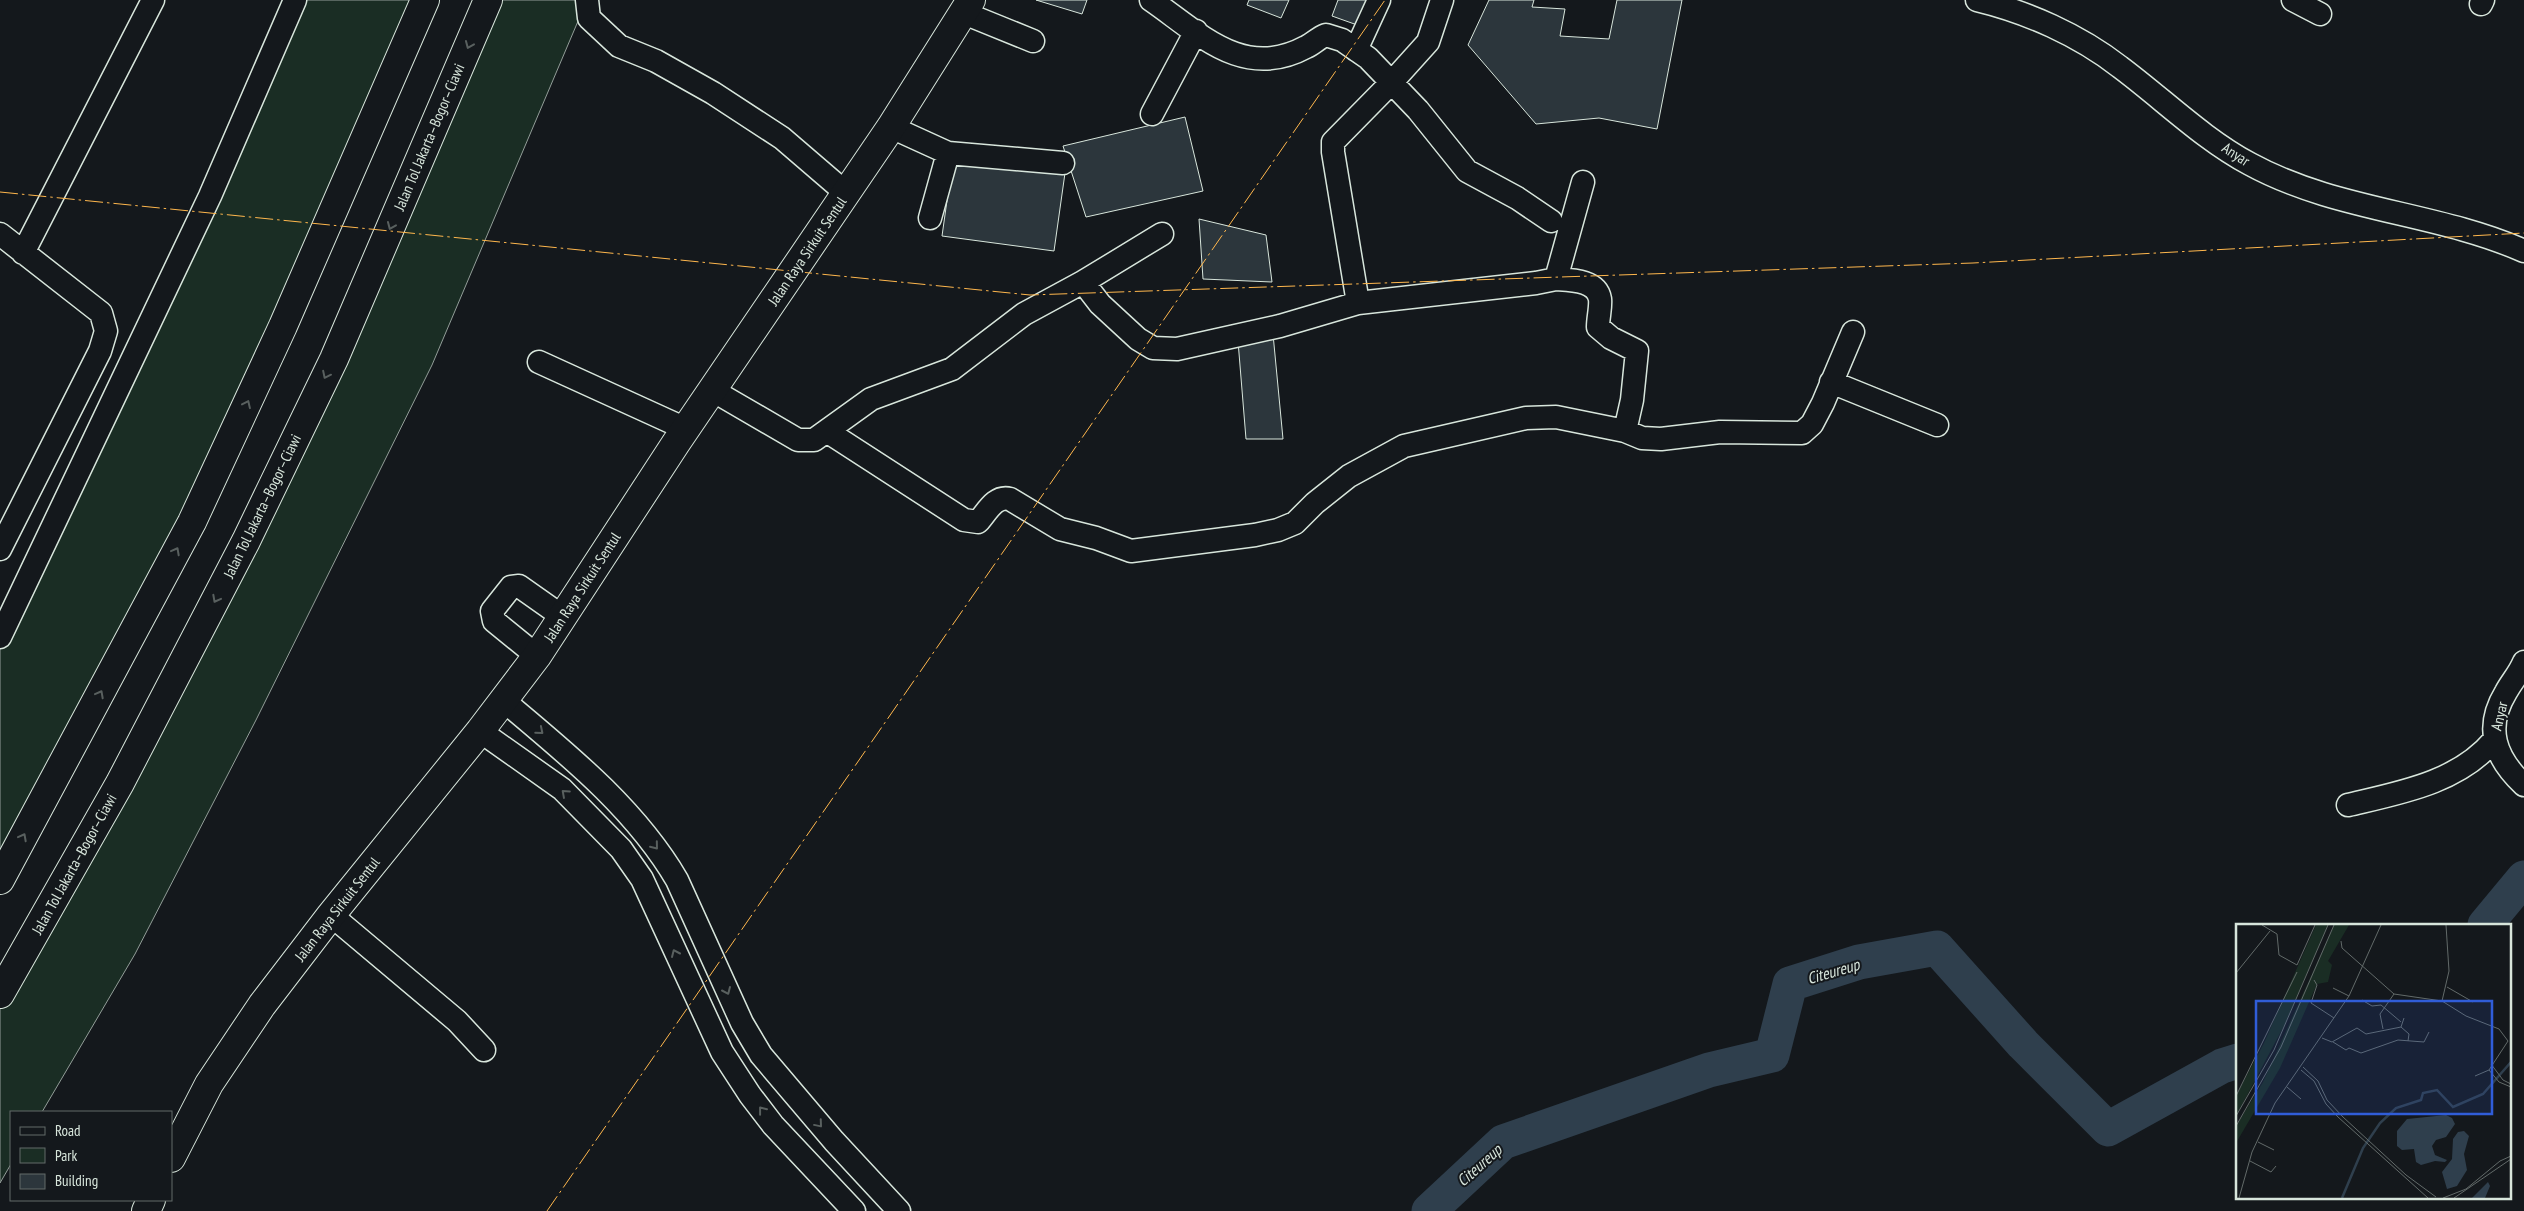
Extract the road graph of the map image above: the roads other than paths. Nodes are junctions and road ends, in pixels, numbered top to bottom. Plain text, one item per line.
1 (153, 0) edge
2 (295, 0) edge
3 (425, 0) edge
4 (488, 0) edge
5 (587, 0) edge
6 (1151, 0) edge
7 (1378, 0) edge
8 (1442, 0) edge
9 (2293, 0) edge
10 (1986, 1) edge
11 (967, 6) edge
12 (2320, 14) dead end
13 (1196, 31) junction
14 (1033, 41) dead end
15 (1356, 50) junction
16 (1392, 82) junction
17 (1152, 114) dead end
18 (891, 127) junction
19 (948, 153) junction
20 (1063, 163) dead end
21 (1583, 182) dead end
22 (846, 193) junction
23 (930, 218) dead end
24 (1551, 221) dead end
25 (0, 234) edge
26 (1162, 234) dead end
27 (2524, 251) edge
28 (23, 253) junction
29 (1556, 279) junction
30 (1083, 282) junction
31 (1358, 303) junction
32 (1853, 332) dead end
33 (539, 362) dead end
34 (1832, 382) junction
35 (712, 390) junction
36 (636, 423) dead end
37 (1937, 425) dead end
38 (1625, 431) junction
39 (828, 432) junction
40 (681, 436) junction
41 (0, 549) edge
42 (563, 617) junction
43 (0, 637) edge
44 (536, 656) junction
45 (2523, 675) edge
46 (503, 700) junction
47 (480, 731) junction
48 (2494, 740) junction
49 (2520, 782) edge
50 (607, 794) junction
51 (2348, 805) dead end
52 (590, 816) junction
53 (0, 880) edge
54 (331, 915) junction
55 (0, 994) edge
56 (484, 1050) dead end
57 (172, 1156) edge
58 (854, 1211) edge
59 (899, 1211) edge

1 - 28 street
2 - 43 street
53 -> 3 main road
4 -> 55 main road, Jalan Tol Jakarta–Bogor–Ciawi
5 - 22 street
6 - 13 street
7 - 15 street
8 - 16 street
9 - 12 street
10 - 27 street, Anyar
11 - 14 street
11 - 18 main road, Jalan Raya Sirkuit Sentul
13 - 15 street
13 - 17 street
15 - 16 street
16 - 24 street
16 - 31 street
18 - 19 street
18 - 22 main road, Jalan Raya Sirkuit Sentul
19 - 20 street
19 - 23 street
21 - 29 street
22 - 35 main road, Jalan Raya Sirkuit Sentul
25 - 28 street
26 - 30 street
28 - 41 street
29 - 31 street
29 - 38 street
30 - 31 street
30 - 39 street
32 - 34 street
33 - 40 street
34 - 37 street
34 - 38 street
35 - 39 street
35 - 40 main road, Jalan Raya Sirkuit Sentul
36 - 40 street
38 - 39 street
40 - 42 main road, Jalan Raya Sirkuit Sentul
42 - 44 main road, Jalan Raya Sirkuit Sentul
42 - 44 street
44 - 46 main road, Jalan Raya Sirkuit Sentul
45 - 48 street, Anyar
46 - 47 main road, Jalan Raya Sirkuit Sentul
46 -> 50 street
52 -> 47 street
47 - 54 main road, Jalan Raya Sirkuit Sentul
48 - 49 street, Anyar
48 - 51 street
50 - 52 street
50 -> 59 street
58 -> 52 street
54 - 56 street
54 - 57 main road, Jalan Raya Sirkuit Sentul

